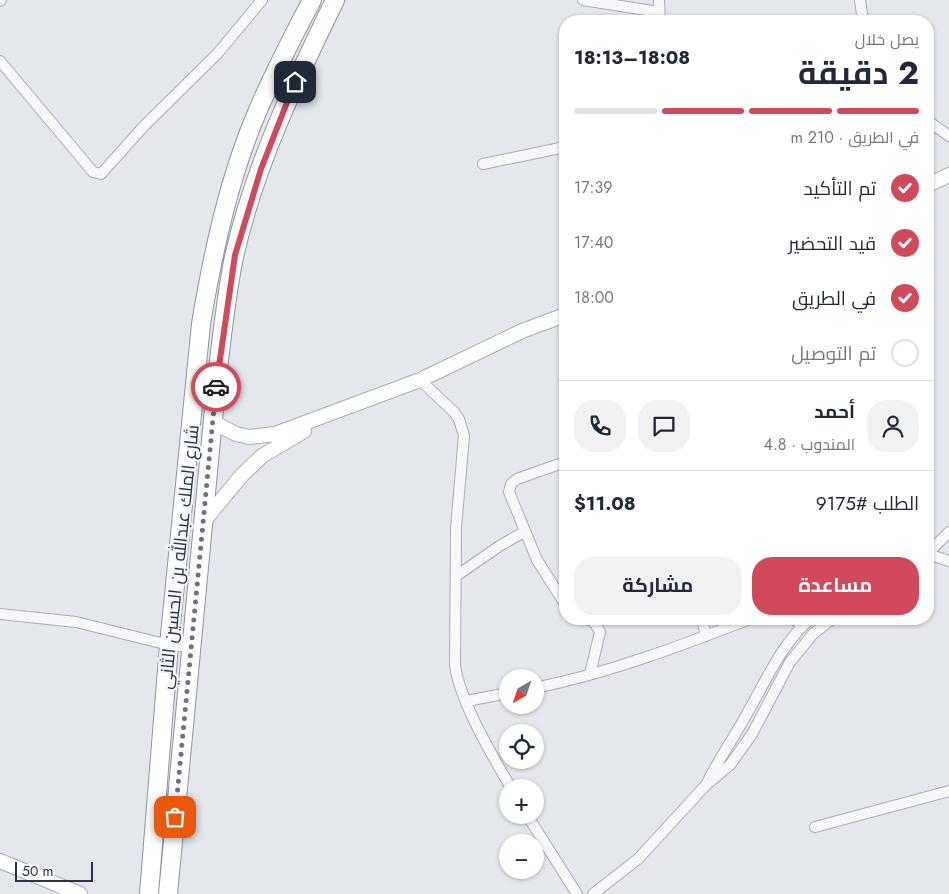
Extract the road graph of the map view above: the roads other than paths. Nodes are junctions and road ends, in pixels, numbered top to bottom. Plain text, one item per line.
1 (262, 0) edge
2 (312, 0) edge
3 (335, 0) edge
4 (582, 0) edge
5 (659, 0) edge
6 (860, 0) edge
7 (651, 15) edge
8 (660, 15) edge
9 (862, 15) edge
10 (0, 60) edge
11 (934, 125) edge
12 (949, 136) edge
13 (559, 148) edge
14 (483, 164) dead end
15 (949, 175) edge
16 (934, 182) edge
17 (559, 317) edge
18 (420, 380) junction
19 (340, 412) junction
20 (212, 422) junction
21 (559, 464) edge
22 (204, 521) junction
23 (524, 532) junction
24 (949, 532) edge
25 (934, 548) edge
26 (934, 556) edge
27 (949, 561) edge
28 (456, 576) junction
29 (559, 595) edge
30 (0, 614) edge
31 (596, 625) edge
32 (703, 625) edge
33 (734, 625) edge
34 (824, 625) edge
35 (802, 626) edge
36 (706, 636) junction
37 (169, 644) junction
38 (191, 647) junction
39 (590, 674) junction
40 (544, 686) edge
41 (499, 695) edge
42 (467, 701) junction
43 (506, 779) edge
44 (705, 786) junction
45 (949, 791) edge
46 (534, 824) edge
47 (815, 827) dead end
48 (0, 861) edge
49 (80, 894) edge
50 (149, 894) edge
51 (168, 894) edge
52 (577, 894) edge
53 (593, 894) edge

1 - 10 street
2 - 37 highway, شارع الملك عبدالله بن الحسين الثاني
3 - 20 highway, شارع الملك عبدالله بن الحسين الثاني
4 - 7 street
5 - 8 street
6 - 9 street
11 - 12 street
13 - 14 street
15 - 16 street
17 - 18 street
18 - 19 street
18 - 28 street
19 - 20 street
19 - 22 street
20 - 22 highway, شارع الملك عبدالله بن الحسين الثاني
21 - 23 street
22 - 38 highway, شارع الملك عبدالله بن الحسين الثاني
23 - 28 street
23 - 29 street
24 - 25 street
26 - 27 street
28 - 42 street
30 - 37 street
31 - 39 street
32 - 36 street
33 - 36 street
34 - 44 street
35 - 44 street
36 - 39 street
37 - 38 street
37 - 50 highway, شارع الملك عبدالله بن الحسين الثاني
38 - 51 highway, شارع الملك عبدالله بن الحسين الثاني
39 - 40 street
41 - 42 street
42 - 43 street
44 - 53 street
45 - 47 street
46 - 52 street
48 - 49 street

